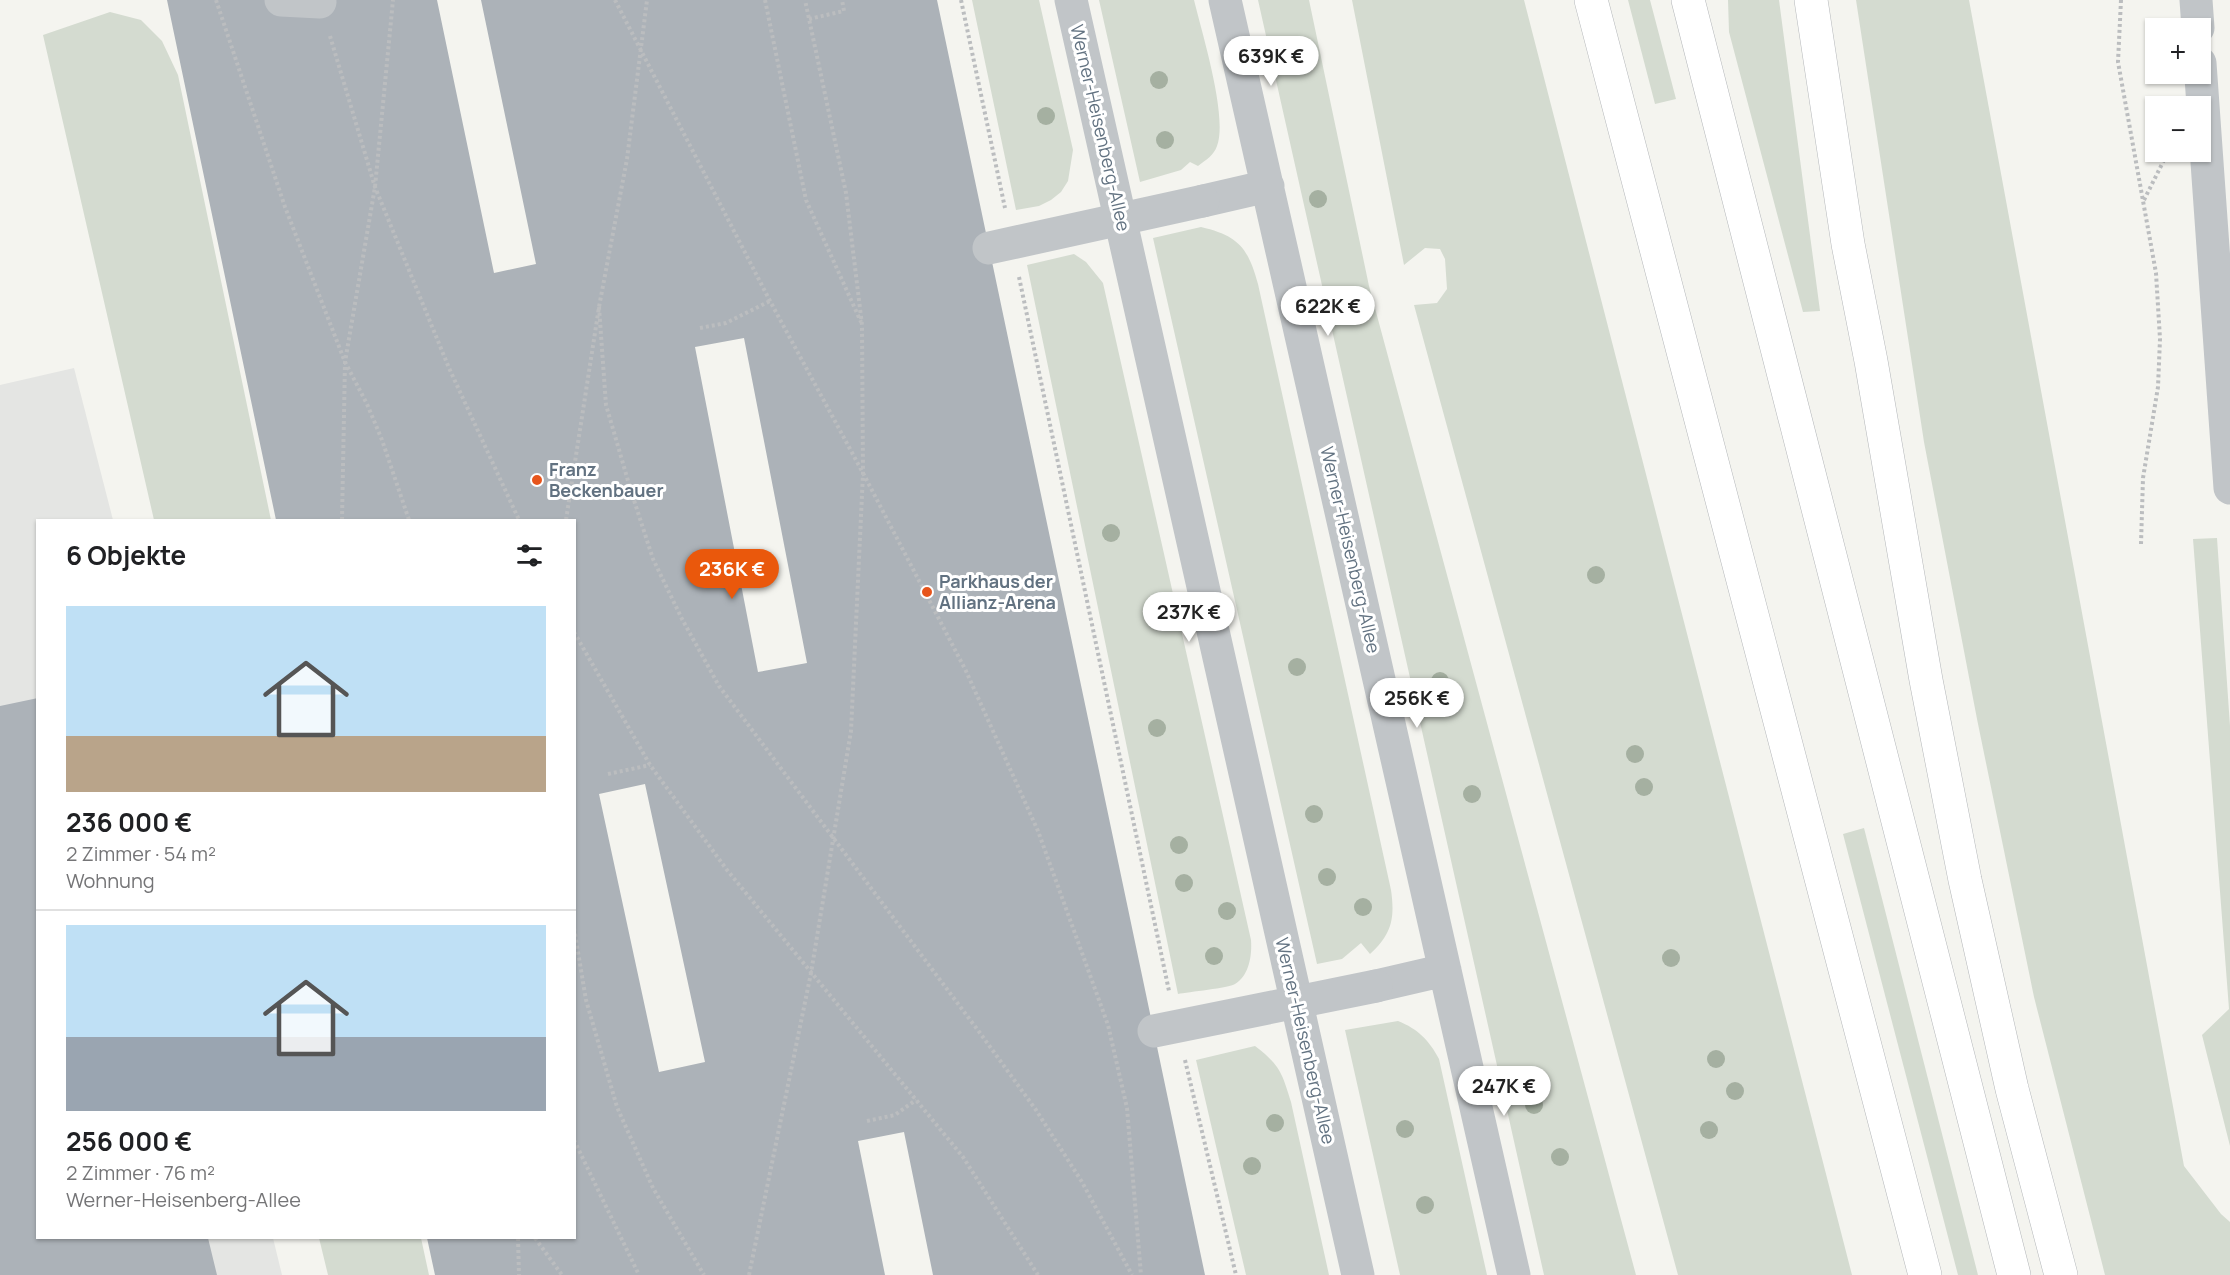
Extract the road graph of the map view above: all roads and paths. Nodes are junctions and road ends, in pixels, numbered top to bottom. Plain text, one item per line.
1 (216, 0) edge
2 (280, 0) edge
3 (393, 0) edge
4 (615, 0) edge
5 (647, 0) edge
6 (765, 0) edge
7 (805, 0) edge
8 (842, 0) edge
9 (961, 0) edge
10 (1071, 0) edge
11 (1225, 0) edge
12 (1591, 0) edge
13 (1688, 0) edge
14 (1811, 0) edge
15 (2121, 0) edge
16 (2196, 0) edge
17 (320, 2) joint
18 (2197, 18) edge
19 (809, 19) junction
20 (641, 50) junction
21 (2201, 84) edge
22 (2163, 162) edge
23 (1268, 186) junction
24 (375, 187) junction
25 (2144, 201) junction
26 (1006, 212) dead end
27 (989, 248) dead end
28 (1017, 267) dead end
29 (770, 301) junction
30 (599, 307) junction
31 (862, 325) junction
32 (700, 328) dead end
33 (345, 362) junction
34 (863, 473) junction
35 (2230, 488) edge
36 (342, 519) edge
37 (408, 519) edge
38 (519, 519) edge
39 (566, 519) edge
40 (2141, 544) dead end
41 (576, 636) edge
42 (650, 765) junction
43 (608, 774) dead end
44 (834, 840) junction
45 (576, 940) edge
46 (1445, 970) junction
47 (811, 973) junction
48 (1170, 996) dead end
49 (1154, 1031) dead end
50 (1185, 1059) dead end
51 (916, 1100) junction
52 (867, 1121) dead end
53 (576, 1144) edge
54 (518, 1239) edge
55 (536, 1239) edge
56 (519, 1275) edge
57 (562, 1275) edge
58 (639, 1275) edge
59 (704, 1275) edge
60 (749, 1275) edge
61 (1038, 1275) edge
62 (1132, 1275) edge
63 (1141, 1275) edge
64 (1236, 1275) edge
65 (1358, 1275) edge
66 (1514, 1275) edge
67 (1925, 1275) edge
68 (2014, 1275) edge
69 (2061, 1275) edge

1 - 33 path
2 - 17 street
3 - 24 path
4 - 20 path
5 - 20 path
6 - 31 path
7 - 19 path
8 - 19 path
9 - 26 path
10 - 65 street, Werner-Heisenberg-Allee
11 - 23 street, Werner-Heisenberg-Allee
12 - 67 highway
13 - 68 highway
14 - 69 highway
15 - 25 path
16 - 18 street
17 - 24 path
19 - 31 path
20 - 29 path
20 - 30 path
21 - 35 street
22 - 25 path
23 - 27 street, bridge
23 - 46 street, Werner-Heisenberg-Allee
24 - 33 path
24 - 38 path
25 - 40 path
28 - 48 path
29 - 32 path
29 - 34 path
30 - 39 path
30 - 44 path
31 - 34 path
33 - 36 path
33 - 37 path
34 - 44 path
34 - 63 path
41 - 42 path
42 - 43 path
42 - 47 path
44 - 47 path
44 - 62 path
45 - 59 path
46 - 49 street, bridge
46 - 66 street, Werner-Heisenberg-Allee
47 - 51 path
47 - 60 path
50 - 64 path
51 - 52 path
51 - 61 path
53 - 58 path
54 - 56 path
55 - 57 path

